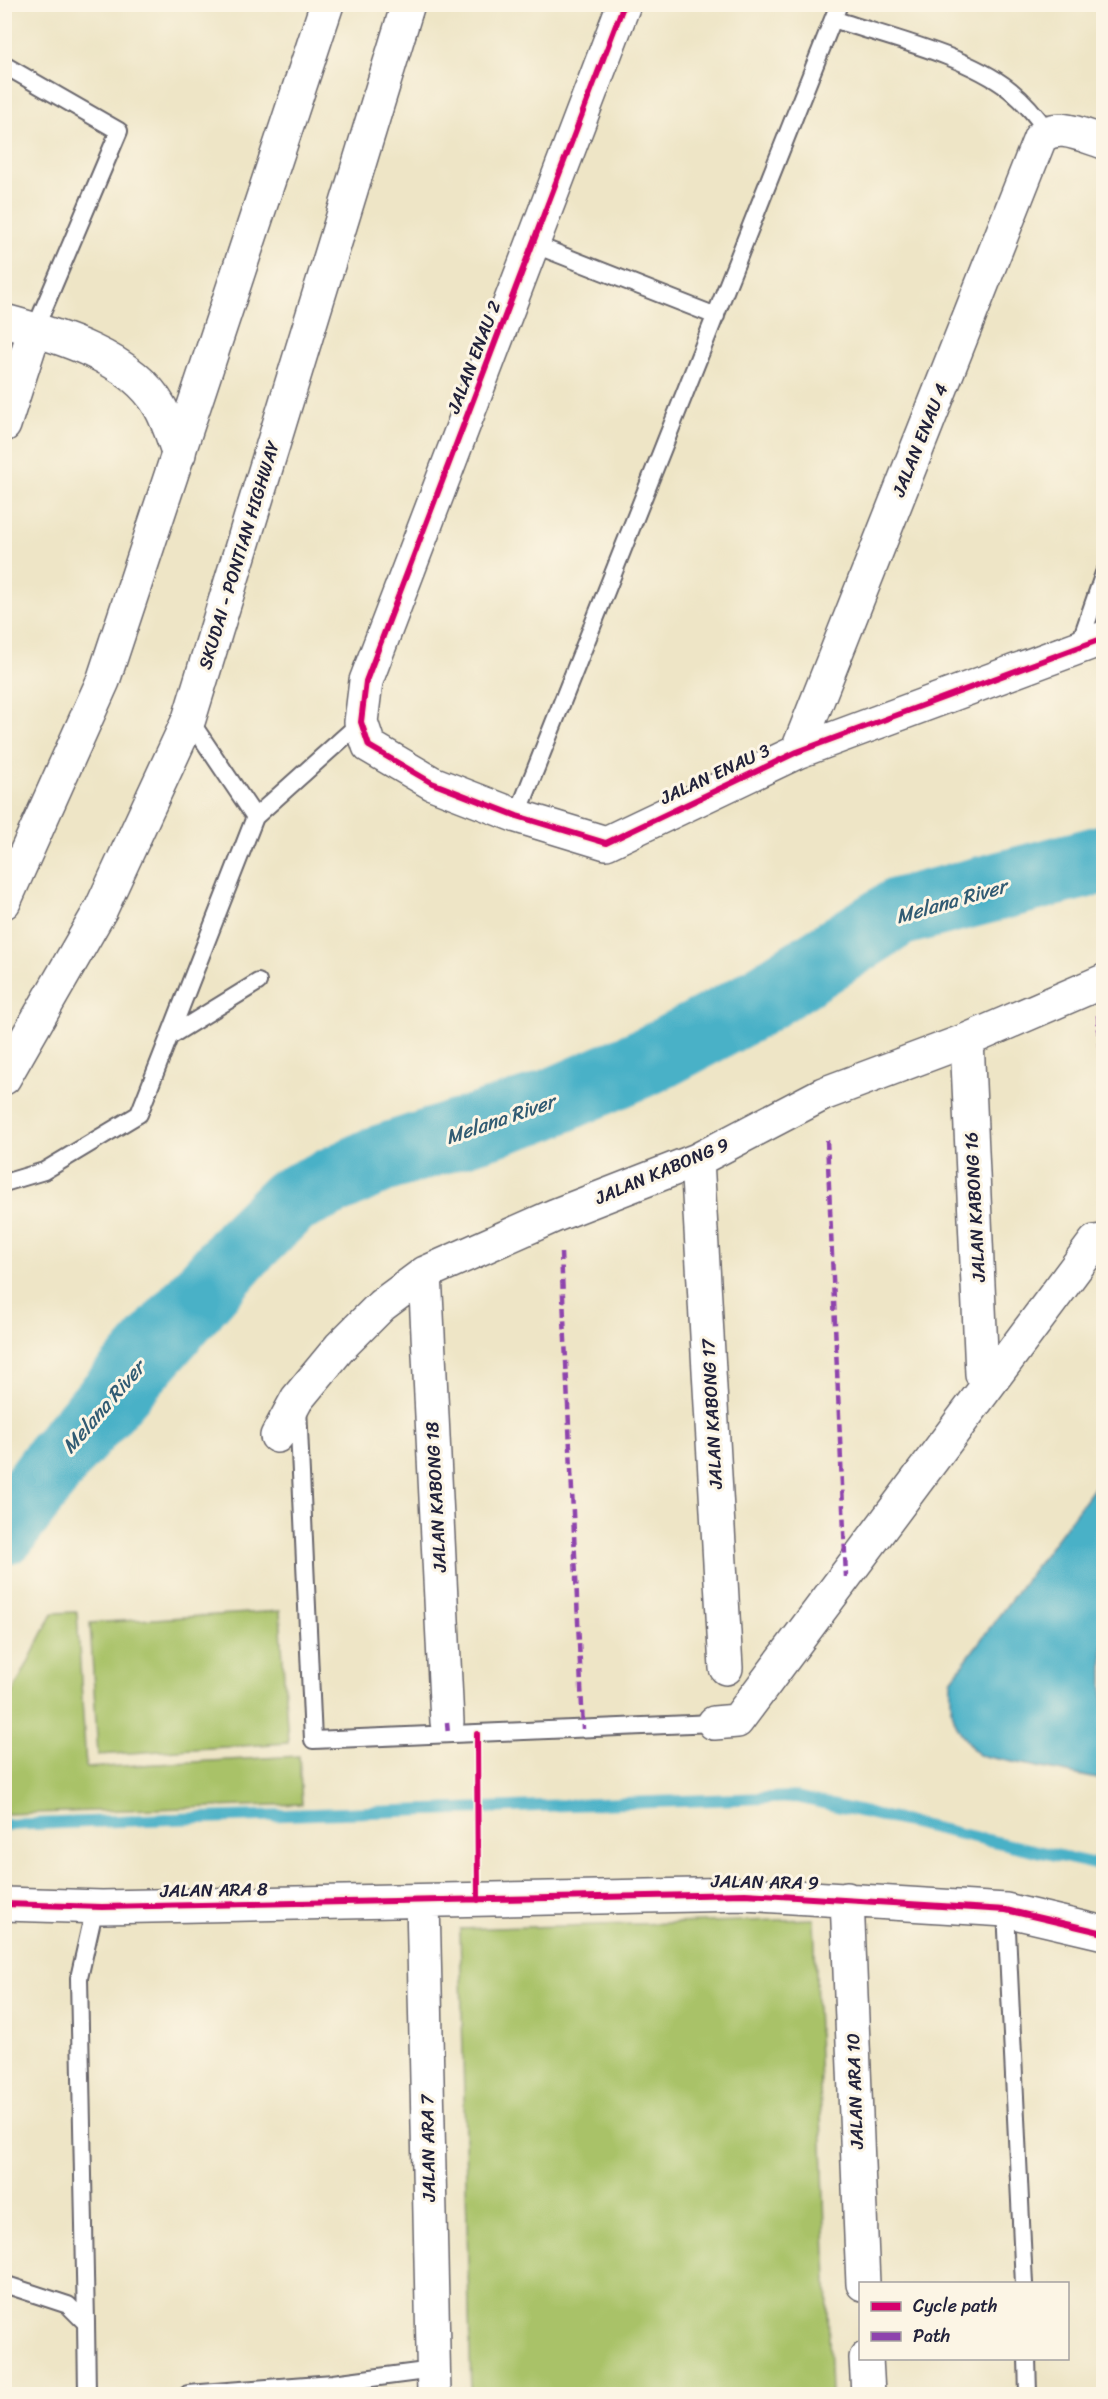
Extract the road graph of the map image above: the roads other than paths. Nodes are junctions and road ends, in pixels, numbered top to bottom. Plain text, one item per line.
1 (327, 4) edge
2 (408, 4) edge
3 (624, 4) edge
4 (836, 12) edge
5 (4, 65) edge
6 (1047, 131) junction
7 (1104, 142) edge
8 (533, 244) junction
9 (716, 316) junction
10 (20, 325) edge
11 (4, 425) edge
12 (179, 454) junction
13 (1104, 573) edge
14 (1091, 643) edge
15 (189, 719) junction
16 (361, 722) junction
17 (797, 752) junction
18 (517, 816) junction
19 (255, 817) junction
20 (4, 902) edge
21 (1104, 981) edge
22 (258, 982) dead end
23 (172, 1035) junction
24 (967, 1040) junction
25 (4, 1078) edge
26 (697, 1160) junction
27 (4, 1183) edge
28 (1104, 1240) edge
29 (425, 1273) junction
30 (982, 1374) dead end
31 (297, 1399) junction
32 (277, 1436) dead end
33 (726, 1668) dead end
34 (447, 1722) dead end
35 (714, 1723) joint
36 (847, 1899) junction
37 (423, 1901) junction
38 (4, 1904) edge
39 (95, 1907) junction
40 (1006, 1910) junction
41 (1104, 1933) edge
42 (863, 2282) edge
43 (1024, 2282) edge
44 (4, 2284) edge
45 (86, 2324) junction
46 (866, 2360) edge
47 (1027, 2360) edge
48 (433, 2382) edge
49 (332, 2389) edge
50 (87, 2394) edge
51 (188, 2394) edge
52 (868, 2394) edge
53 (1028, 2394) edge

1 - 12 main road
2 - 15 main road, SKUDAI - PONTIAN HIGHWAY
3 - 8 main road, JALAN ENAU 2
4 - 6 lane
4 - 9 lane
5 - 10 lane
6 - 7 main road
6 - 17 main road, JALAN ENAU 4
8 - 9 lane
8 - 16 main road, JALAN ENAU 2
9 - 18 lane
10 - 11 main road
10 - 12 main road
12 - 20 main road
13 - 14 lane
14 - 17 main road, JALAN ENAU 3
15 - 19 lane
15 - 25 main road, SKUDAI - PONTIAN HIGHWAY
16 - 18 main road, JALAN ENAU 3
16 - 19 lane
17 - 18 main road, JALAN ENAU 3
19 - 23 lane
21 - 24 main road, JALAN KABONG 9
22 - 23 lane
23 - 27 lane
24 - 26 main road, JALAN KABONG 9
24 - 30 main road, JALAN KABONG 16
26 - 29 main road, JALAN KABONG 9
26 - 33 main road, JALAN KABONG 17
28 - 35 main road
29 - 31 main road, JALAN KABONG 9
29 - 34 main road, JALAN KABONG 18
31 - 32 main road, JALAN KABONG 9
31 - 35 lane
36 - 37 main road, JALAN ARA 9
36 - 40 main road, JALAN ARA 9
36 - 42 main road, JALAN ARA 10
37 - 39 main road, JALAN ARA 8
37 - 48 main road, JALAN ARA 7
38 - 39 main road, JALAN ARA 8
39 - 45 lane
40 - 41 main road, JALAN ARA 9
40 - 43 lane
44 - 45 lane
45 - 50 lane
46 - 52 main road
47 - 53 lane
48 - 49 lane
49 - 51 lane

